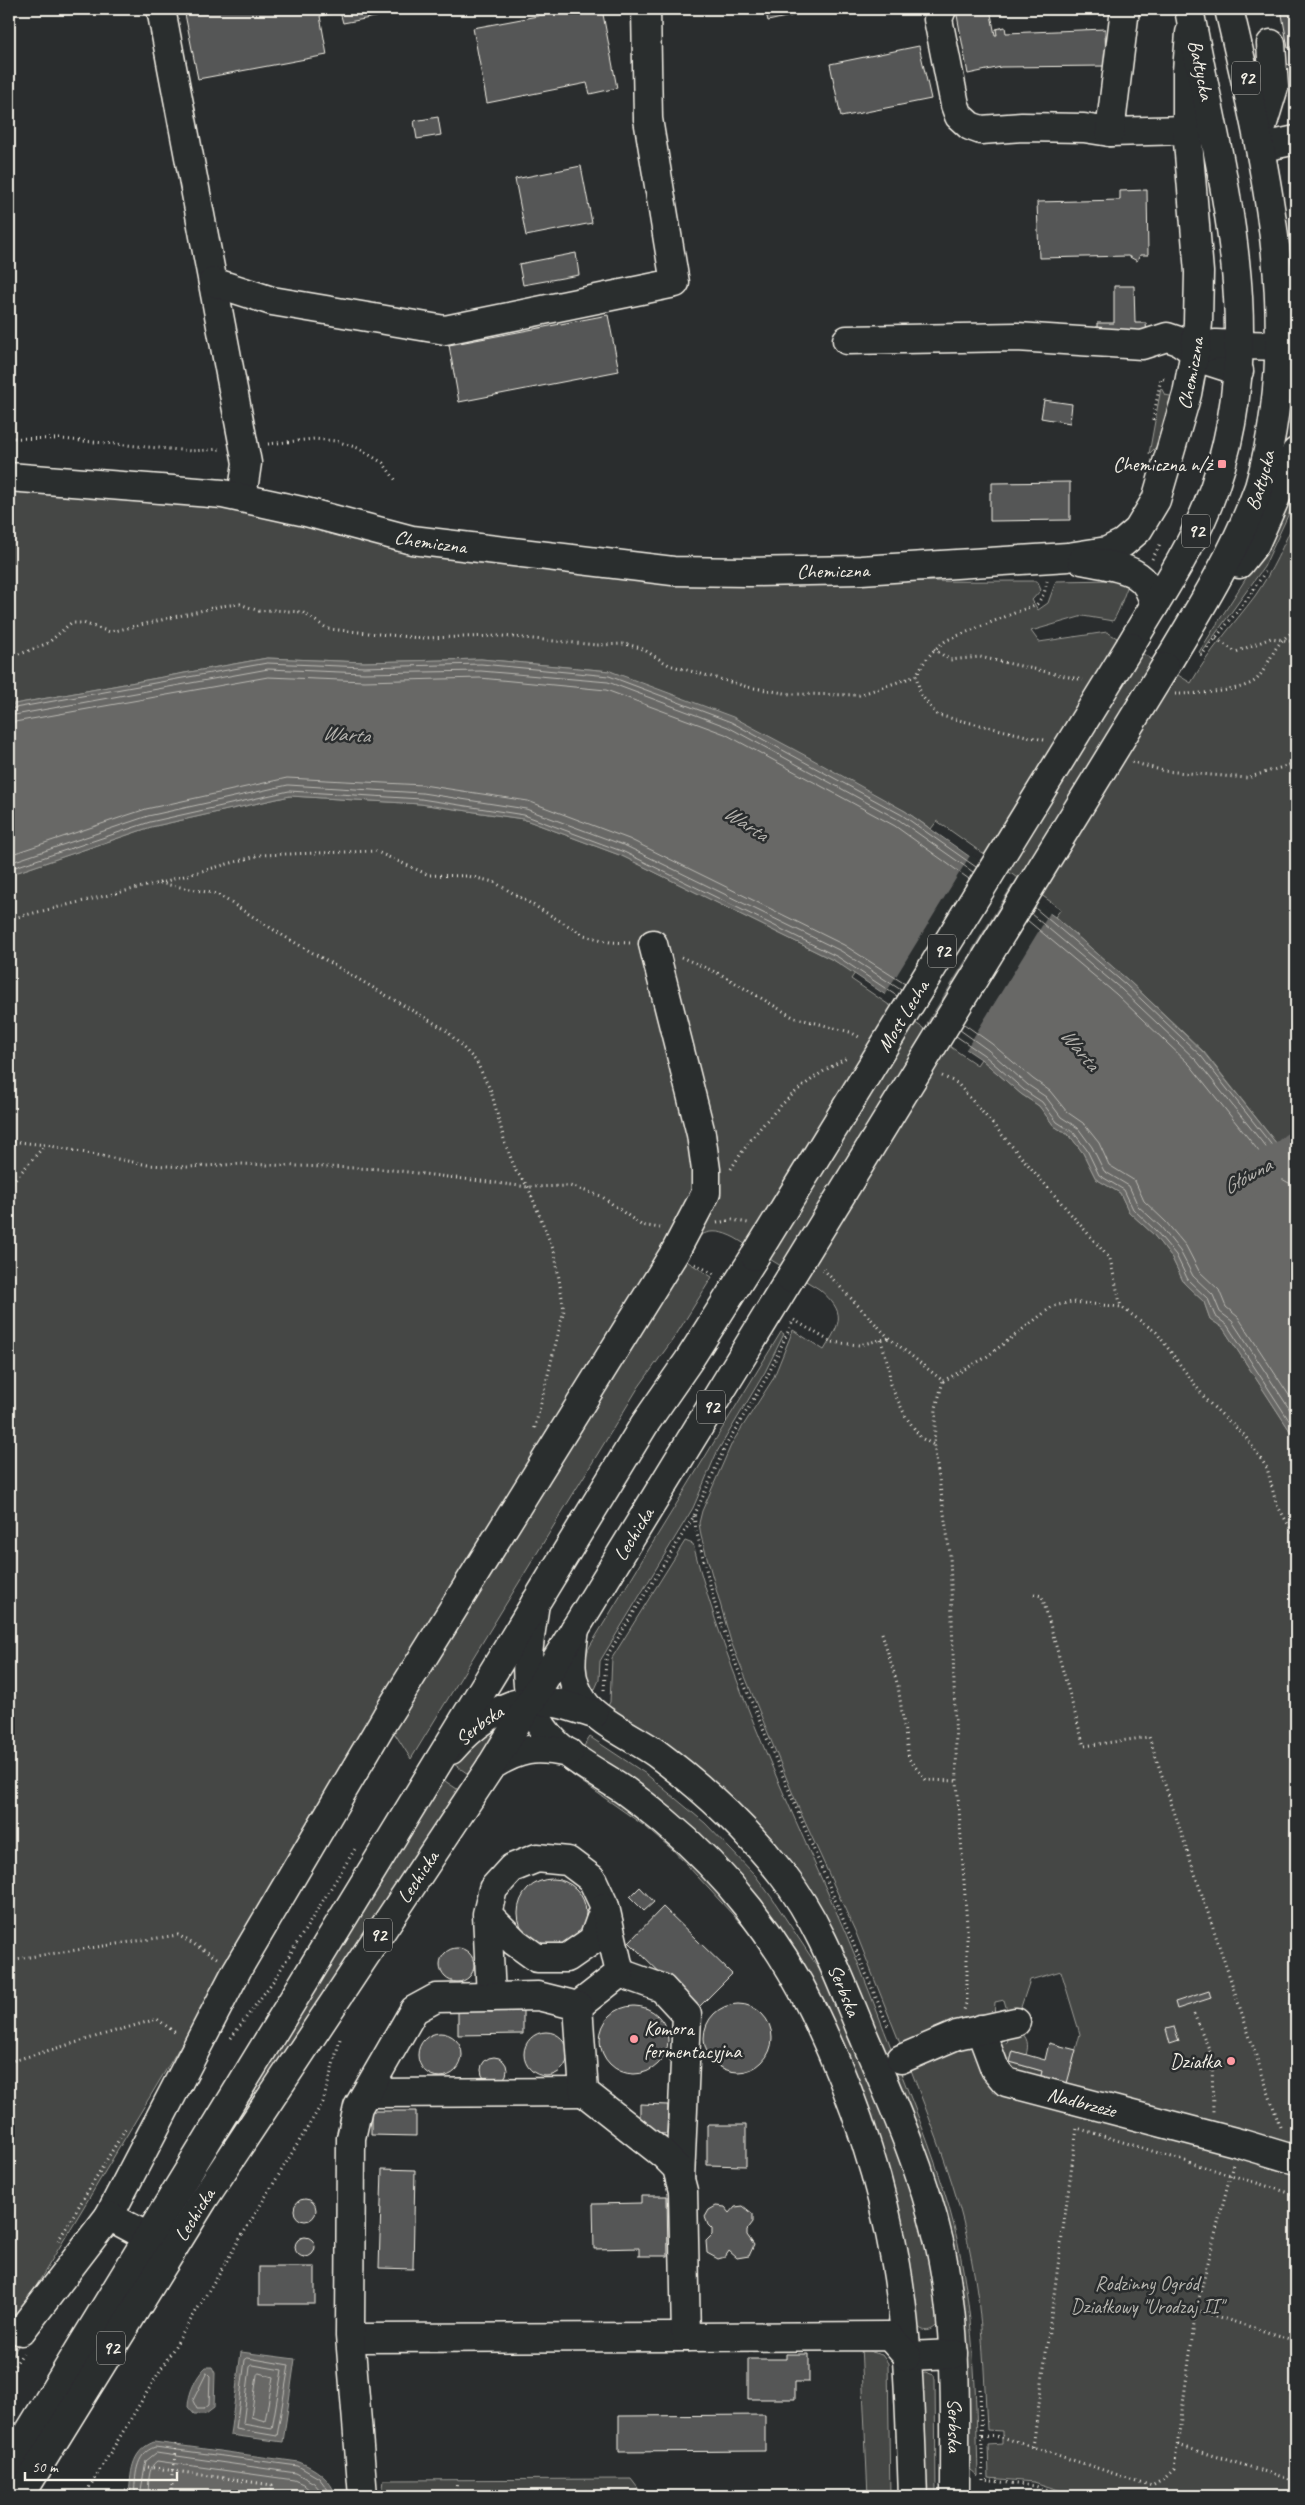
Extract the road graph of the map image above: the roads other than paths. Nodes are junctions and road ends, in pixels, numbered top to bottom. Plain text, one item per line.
1 (161, 9) edge
2 (646, 9) edge
3 (942, 9) edge
4 (1125, 9) edge
5 (1229, 9) edge
6 (1190, 15) edge
7 (1271, 44) dead end
8 (1187, 130) junction
9 (1110, 132) junction
10 (1261, 140) junction
11 (1296, 140) edge
12 (1289, 275) edge
13 (212, 282) junction
14 (847, 340) dead end
15 (1240, 345) junction
16 (1291, 346) edge
17 (1195, 351) junction
18 (1239, 371) junction
19 (1289, 378) edge
20 (1296, 452) edge
21 (9, 477) edge
22 (242, 497) junction
23 (1058, 557) junction
24 (1154, 606) junction
25 (1194, 618) junction
26 (1130, 646) joint
27 (1164, 667) joint
28 (652, 944) road end
29 (756, 1256) joint
30 (790, 1278) joint
31 (535, 1603) junction
32 (575, 1629) junction
33 (530, 1700) junction
34 (598, 1704) junction
35 (569, 1753) junction
36 (437, 1765) junction
37 (491, 1766) junction
38 (605, 1907) junction
39 (487, 1914) junction
40 (620, 1973) junction
41 (491, 1997) junction
42 (578, 2006) junction
43 (1016, 2022) dead end
44 (969, 2032) junction
45 (901, 2059) road end
46 (584, 2092) junction
47 (367, 2093) junction
48 (1289, 2157) edge
49 (680, 2179) junction
50 (109, 2216) junction
51 (148, 2237) junction
52 (22, 2331) dead end
53 (686, 2337) junction
54 (351, 2338) junction
55 (954, 2354) junction
56 (907, 2356) junction
57 (9, 2465) edge
58 (20, 2496) edge
59 (362, 2496) edge
60 (913, 2496) edge
61 (955, 2496) edge

1 - 13 main road
2 - 13 main road
3 - 9 main road
4 - 9 main road
5 - 10 main road, Bałtycka / 92
6 - 8 main road, Chemiczna
6 - 15 main road, Bałtycka / 92
7 - 10 main road
8 - 9 main road
8 - 17 main road, Chemiczna
10 - 11 main road
10 - 12 main road, Bałtycka / 92
12 - 16 main road, Bałtycka / 92
13 - 22 main road
14 - 17 main road
15 - 16 main road
15 - 17 main road
15 - 18 main road, Bałtycka / 92
16 - 19 main road, Bałtycka / 92
17 - 18 main road
17 - 23 main road, Chemiczna
18 - 19 main road
18 - 24 main road, Bałtycka / 92
19 - 25 main road, Bałtycka / 92
20 - 25 main road
21 - 22 main road, Chemiczna
22 - 23 main road, Chemiczna
23 - 24 main road
24 - 26 main road, Bałtycka / 92
25 - 27 main road, Bałtycka / 92
26 - 29 main road, Most Lecha / 92, bridge
27 - 30 main road, Most Lecha / 92, bridge
28 - 50 main road
29 - 31 main road, Lechicka / 92
30 - 32 main road, Lechicka / 92
31 - 33 main road, Serbska
31 - 36 main road, Lechicka / 92
32 - 33 main road, Lechicka / 92
32 - 34 main road, Serbska
33 - 34 main road, Serbska
33 - 35 main road, Serbska
33 - 36 main road, Serbska
33 - 37 main road, Lechicka / 92
34 - 55 main road, Serbska
35 - 37 main road, Serbska
35 - 56 main road, Serbska
36 - 51 main road, Lechicka / 92
37 - 58 main road, Lechicka / 92
38 - 39 main road
38 - 39 main road
38 - 40 main road
39 - 41 main road
40 - 42 main road
40 - 49 main road
41 - 42 main road
41 - 47 main road
42 - 46 main road
43 - 44 main road
44 - 45 main road
44 - 48 main road, Nadbrzeże
46 - 47 main road
46 - 49 main road
47 - 54 main road
49 - 53 main road
50 - 51 main road
50 - 52 main road
51 - 57 main road, Lechicka / 92
53 - 54 main road
53 - 56 main road
54 - 59 main road
55 - 56 main road
55 - 61 main road, Serbska
56 - 60 main road, Serbska

